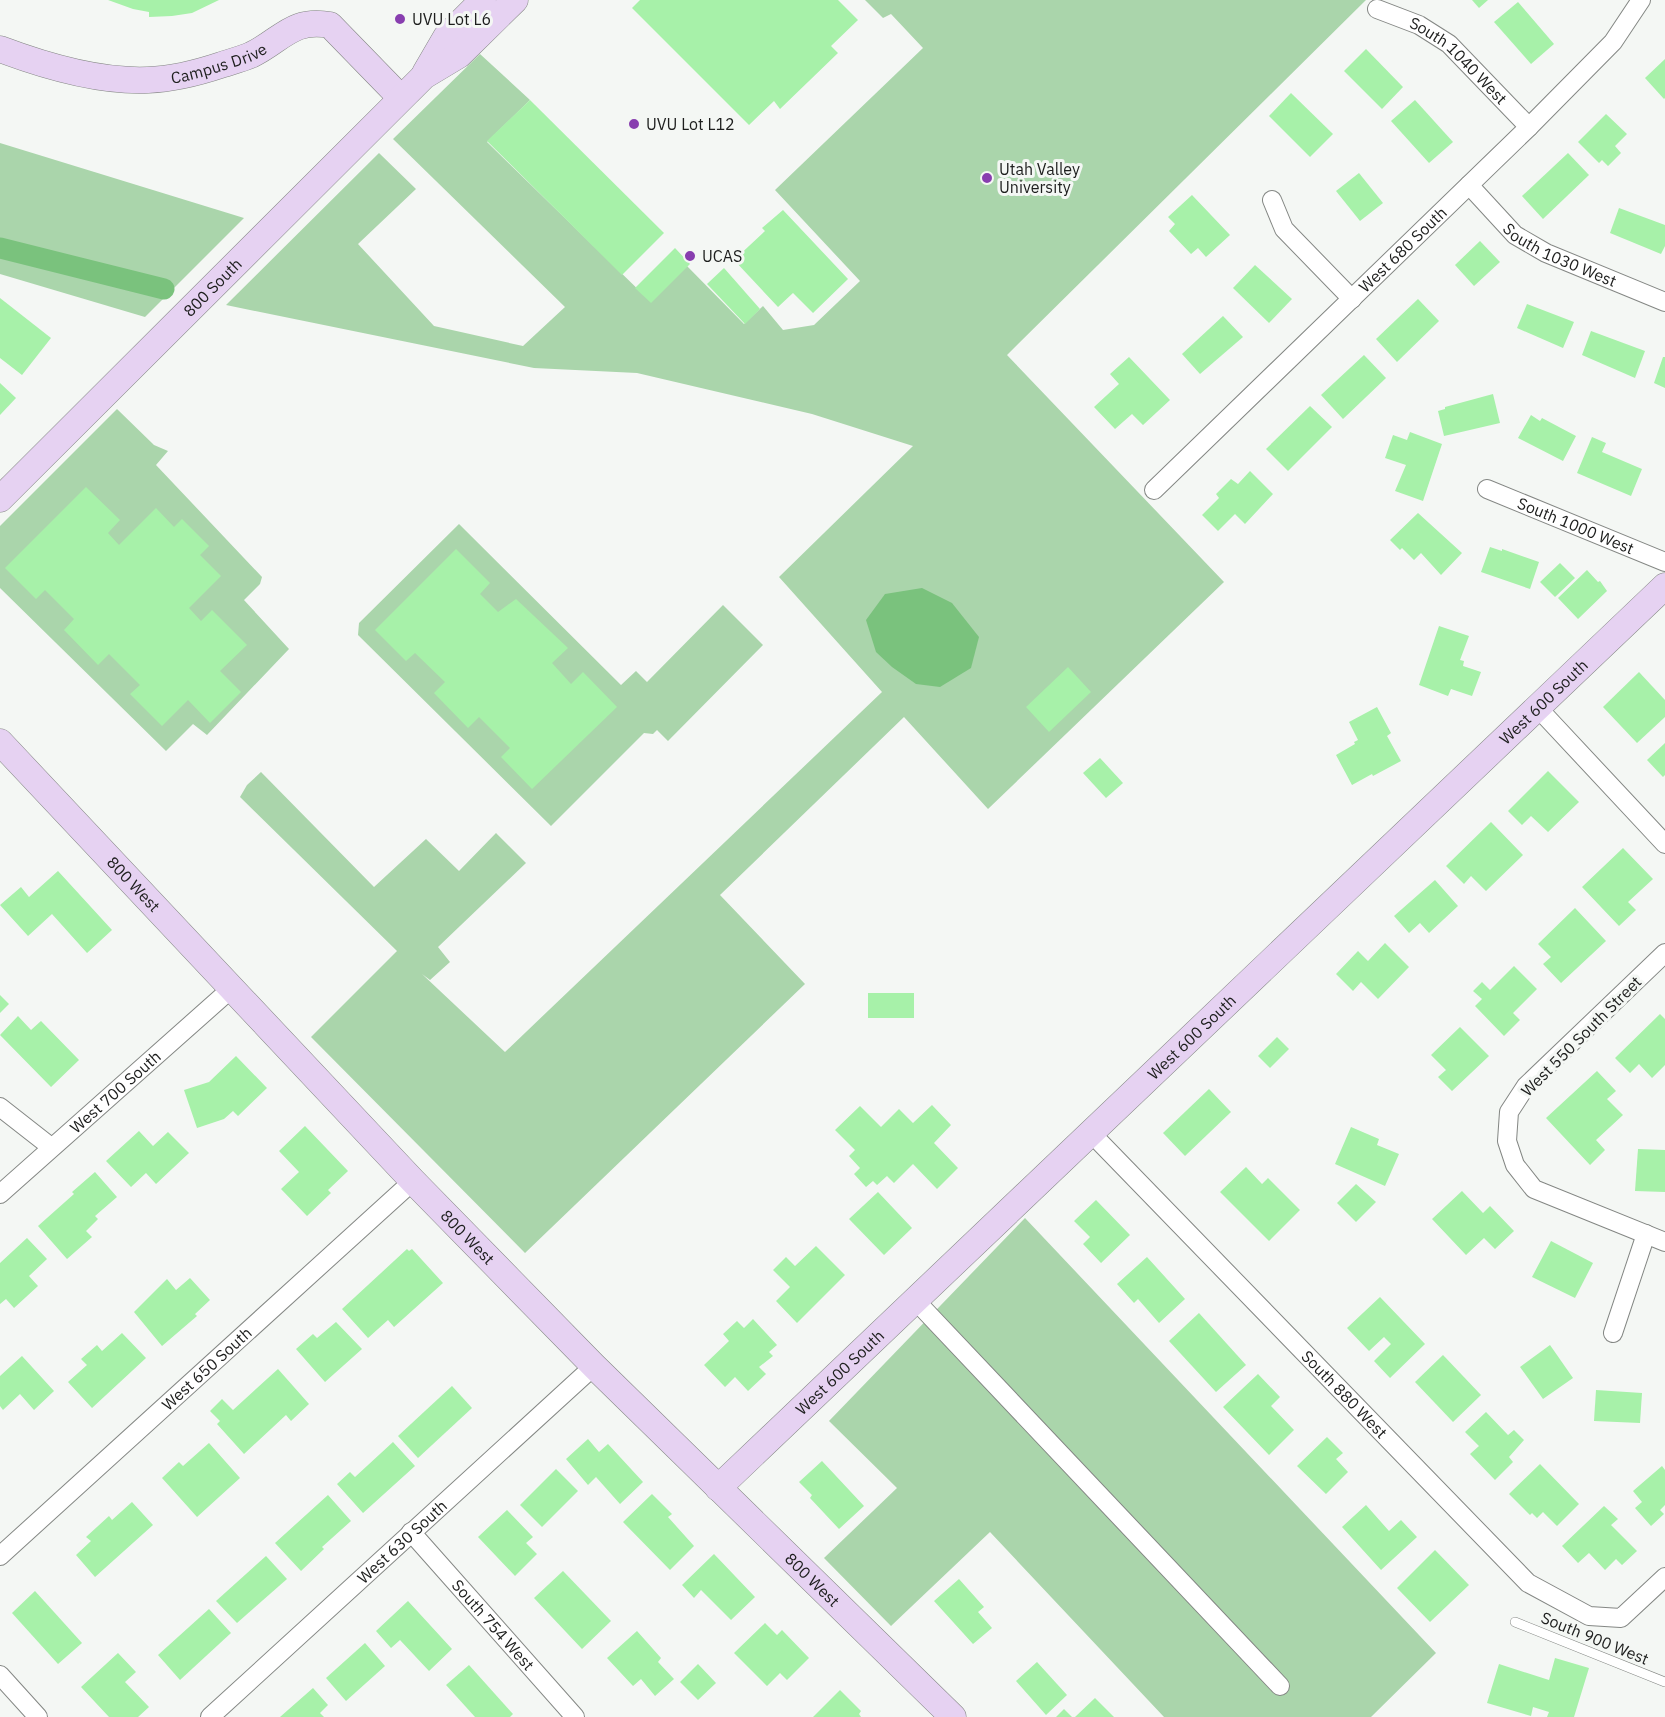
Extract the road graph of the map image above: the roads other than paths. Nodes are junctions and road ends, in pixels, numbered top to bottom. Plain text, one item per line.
1 (483, 0) edge
2 (515, 0) edge
3 (1641, 0) edge
4 (1377, 9) dead end
5 (0, 49) edge
6 (424, 76) junction
7 (401, 98) junction
8 (1529, 127) junction
9 (1469, 185) junction
10 (1272, 200) dead end
11 (1352, 299) junction
12 (1665, 302) edge
13 (1487, 489) dead end
14 (1154, 490) dead end
15 (0, 499) edge
16 (1665, 562) edge
17 (1665, 586) edge
18 (1537, 707) junction
19 (0, 742) edge
20 (1665, 844) edge
21 (1665, 953) edge
22 (232, 988) junction
23 (0, 1107) edge
24 (1091, 1133) junction
25 (51, 1147) junction
26 (412, 1181) junction
27 (0, 1194) edge
28 (1646, 1234) junction
29 (1665, 1242) edge
30 (915, 1300) junction
31 (1613, 1333) dead end
32 (594, 1366) junction
33 (718, 1488) junction
34 (411, 1532) junction
35 (0, 1556) edge
36 (1665, 1577) edge
37 (1515, 1622) dead end
38 (0, 1675) edge
39 (1665, 1682) edge
40 (1280, 1686) dead end
41 (38, 1717) edge
42 (210, 1717) edge
43 (575, 1717) edge
44 (953, 1717) edge

1 - 6 street, 800 South
2 - 6 street, 800 South
3 - 8 street, West 680 South
4 - 8 street, South 1040 West
5 - 7 street, Campus Drive
6 - 7 street, 800 South
7 - 15 street, 800 South
8 - 9 street, West 680 South
9 - 11 street, West 680 South
9 - 12 street, South 1030 West
10 - 11 street
11 - 14 street, West 680 South
13 - 16 street, South 1000 West
17 - 18 street, West 600 South
18 - 20 street
18 - 24 street, West 600 South
19 - 22 street, 800 West
21 - 28 street, West 550 South Street
22 - 25 street, West 700 South
22 - 26 street, 800 West
23 - 25 street
24 - 30 street, West 600 South
24 - 36 street, South 880 West
25 - 27 street, West 700 South
26 - 32 street, 800 West
26 - 35 street, West 650 South
28 - 29 street
28 - 31 street
30 - 33 street, West 600 South
30 - 40 street
32 - 33 street, 800 West
32 - 34 street, West 630 South
33 - 44 street, 800 West
34 - 42 street, West 630 South
34 - 43 street, South 754 West
37 - 39 lane, South 900 West
38 - 41 street

